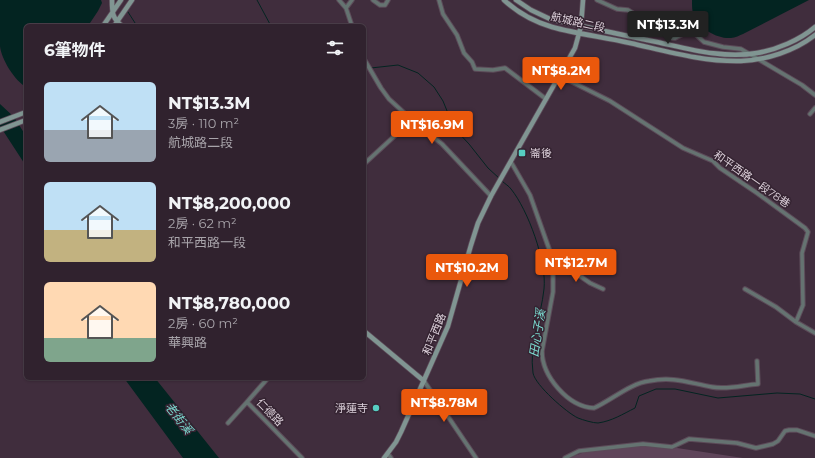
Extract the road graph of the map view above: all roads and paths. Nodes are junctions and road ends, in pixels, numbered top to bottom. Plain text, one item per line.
1 (112, 0) edge
2 (121, 0) edge
3 (132, 0) edge
4 (338, 0) edge
5 (352, 0) edge
6 (373, 0) edge
7 (388, 0) edge
8 (439, 0) edge
9 (504, 0) edge
10 (516, 0) edge
11 (582, 0) edge
12 (597, 0) edge
13 (346, 8) junction
14 (112, 12) junction
15 (104, 24) edge
16 (116, 24) edge
17 (351, 24) edge
18 (581, 26) junction
19 (815, 27) edge
20 (579, 33) junction
21 (815, 36) edge
22 (749, 54) junction
23 (759, 59) junction
24 (366, 62) edge
25 (560, 76) junction
26 (815, 95) edge
27 (546, 99) junction
28 (815, 108) edge
29 (24, 113) edge
30 (810, 114) dead end
31 (412, 120) junction
32 (24, 121) edge
33 (0, 122) edge
34 (0, 130) edge
35 (366, 162) edge
36 (511, 162) junction
37 (491, 196) junction
38 (553, 260) junction
39 (603, 289) dead end
40 (745, 289) dead end
41 (796, 322) junction
42 (366, 333) edge
43 (815, 334) edge
44 (757, 362) dead end
45 (266, 380) edge
46 (424, 381) junction
47 (247, 402) junction
48 (228, 423) dead end
49 (815, 436) edge
50 (387, 457) edge
51 (302, 458) edge
52 (476, 458) edge
53 (565, 458) edge

1 - 14 street
2 - 14 street
3 - 16 street
4 - 13 street
5 - 13 street
6 - 7 street
8 - 27 street
9 - 20 street, 航城路二段
10 - 18 street, 航城路二段
11 - 18 street, 和平西路
12 - 22 street
13 - 17 street
14 - 15 street
14 - 16 street
18 - 20 street, 和平西路
18 - 22 street, 航城路二段
19 - 22 street, 航城路二段
20 - 23 street, 航城路二段
20 - 25 street, 和平西路
21 - 23 street, 航城路二段
22 - 23 street
23 - 26 street
24 - 31 street
25 - 27 street, 和平西路
25 - 41 street, 和平西路一段78巷
27 - 36 street, 和平西路
28 - 30 street
29 - 33 street
31 - 35 street
31 - 37 street
32 - 34 street
36 - 37 street, 和平西路
36 - 38 street
37 - 46 street, 和平西路
38 - 39 street
38 - 44 street
40 - 41 street
41 - 43 street
42 - 46 street
45 - 47 street, 仁德路
46 - 50 street, 和平西路
46 - 52 street
47 - 48 street
47 - 51 street, 仁德路
49 - 53 street

